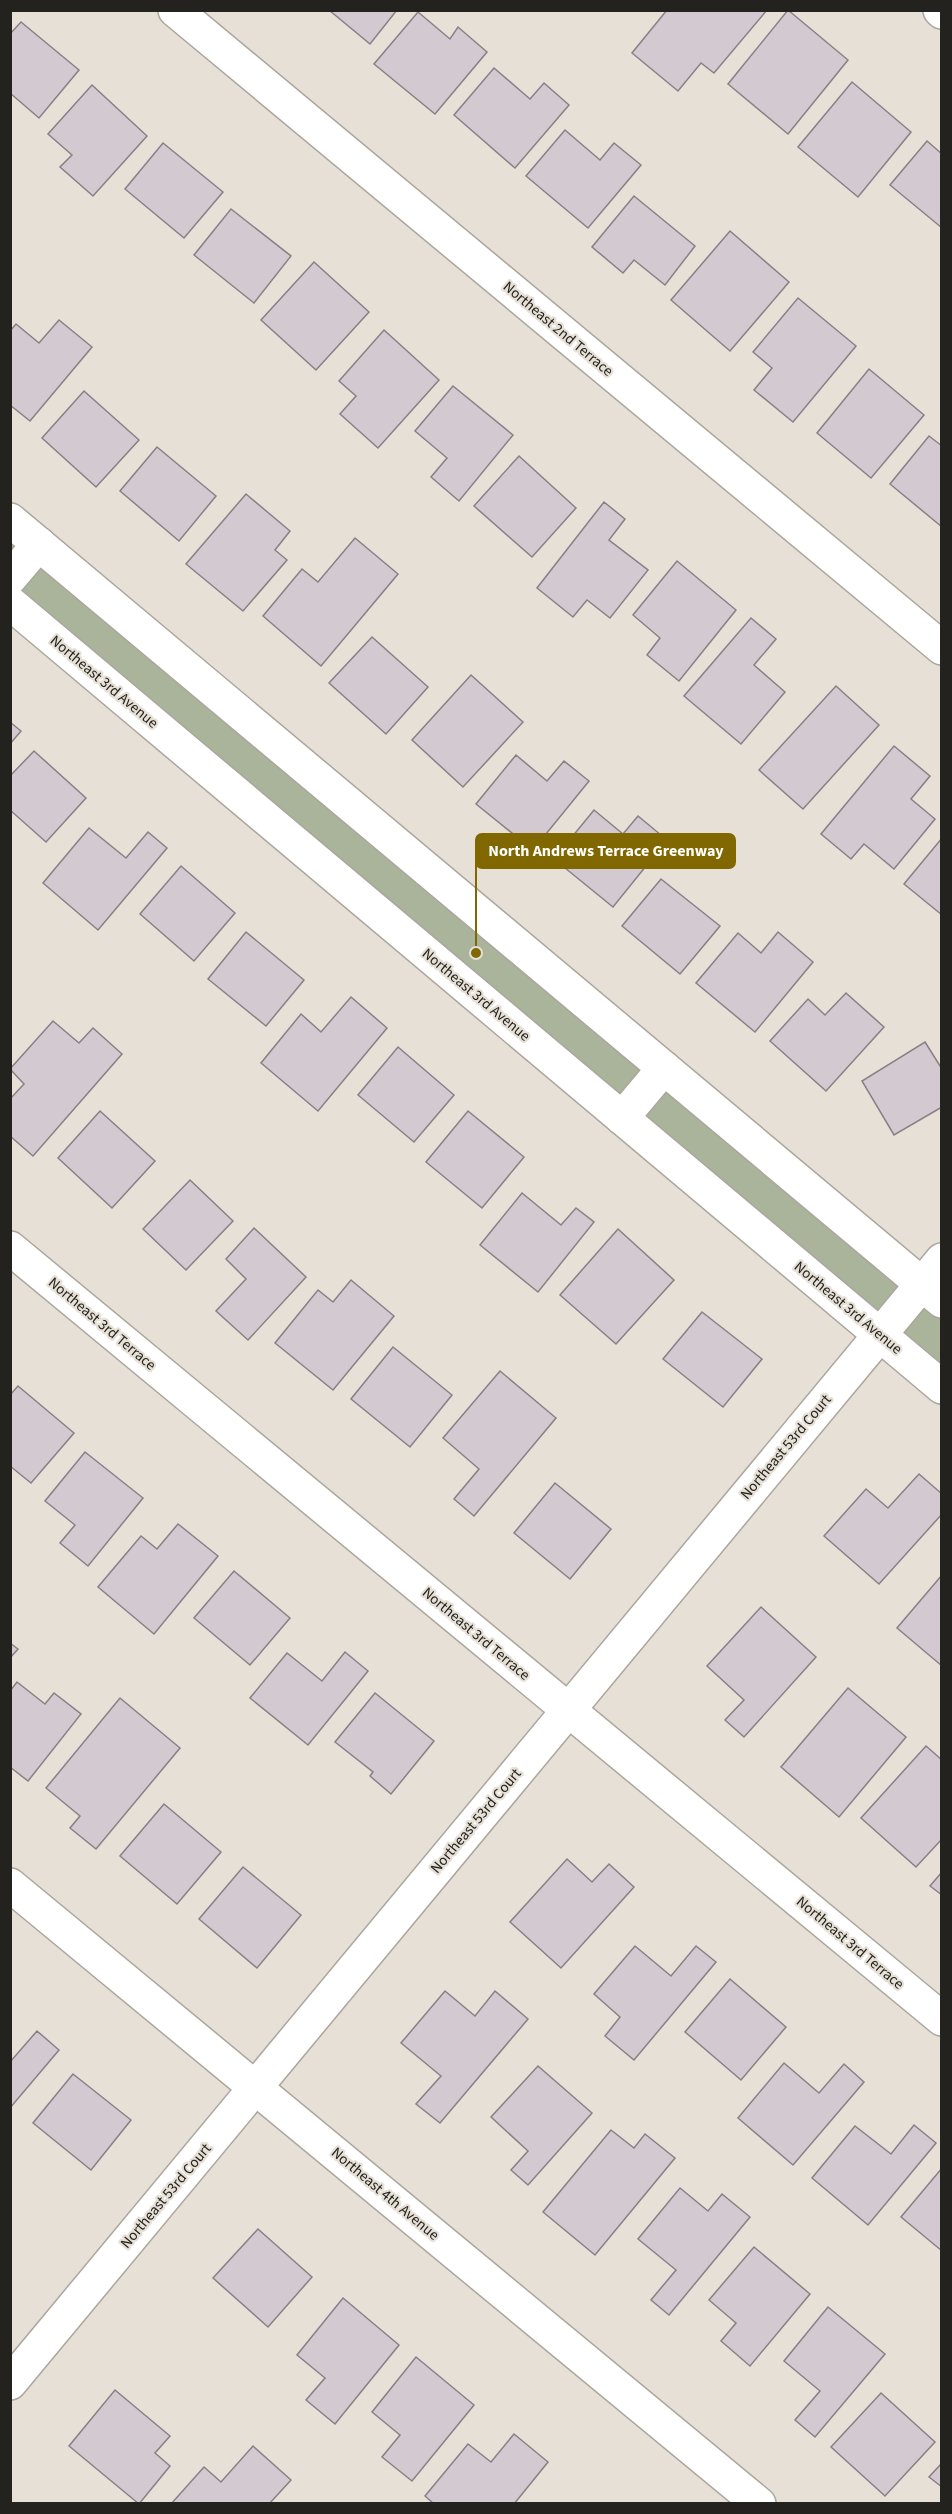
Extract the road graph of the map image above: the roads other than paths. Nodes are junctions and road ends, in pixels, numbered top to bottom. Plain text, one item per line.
1 (175, 10) edge
2 (10, 520) edge
3 (39, 544) junction
4 (10, 578) edge
5 (10, 603) edge
6 (942, 648) edge
7 (664, 1068) junction
8 (622, 1118) junction
9 (10, 1248) edge
10 (935, 1282) edge
11 (880, 1335) junction
12 (942, 1387) edge
13 (568, 1710) junction
14 (10, 1885) edge
15 (942, 2019) edge
16 (255, 2088) junction
17 (10, 2383) edge
18 (759, 2504) edge

1 - 6 street, Northeast 2nd Terrace
2 - 3 street
3 - 4 street
3 - 7 street
5 - 8 street, Northeast 3rd Avenue
7 - 8 street
7 - 10 street
8 - 11 street, Northeast 3rd Avenue
9 - 13 street, Northeast 3rd Terrace
10 - 11 street, Northeast 53rd Court
11 - 12 street, Northeast 3rd Avenue
11 - 13 street, Northeast 53rd Court
13 - 15 street, Northeast 3rd Terrace
13 - 16 street, Northeast 53rd Court
14 - 16 street, Northeast 4th Avenue
16 - 17 street, Northeast 53rd Court
16 - 18 street, Northeast 4th Avenue

